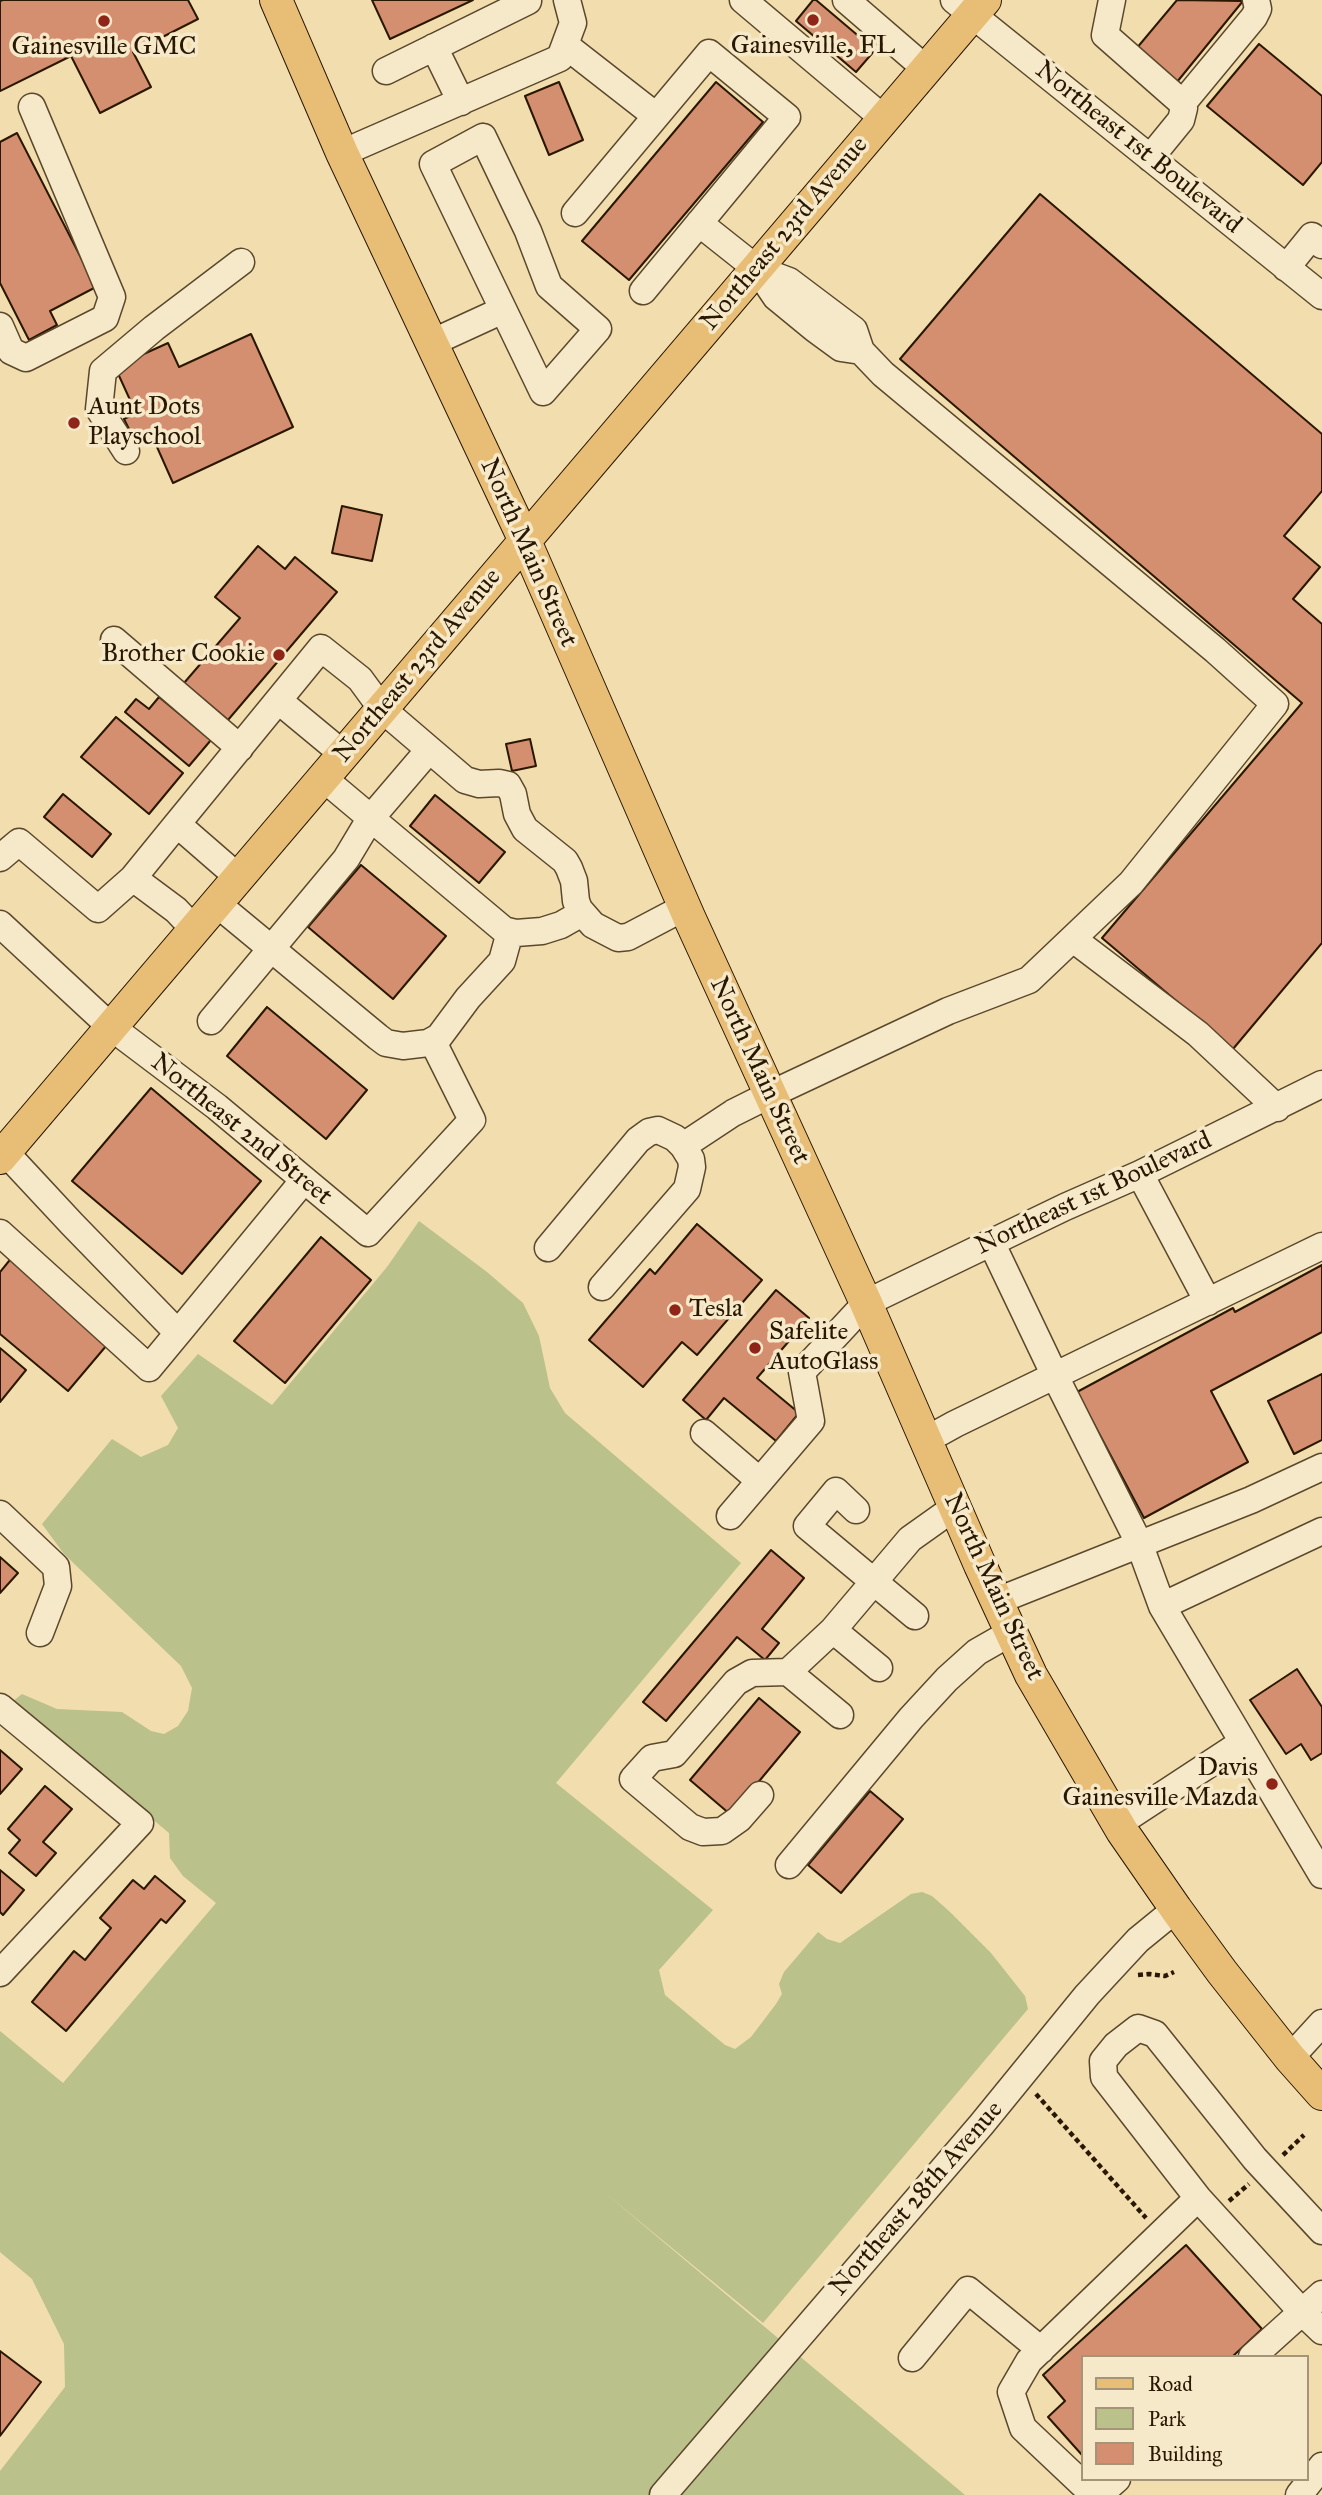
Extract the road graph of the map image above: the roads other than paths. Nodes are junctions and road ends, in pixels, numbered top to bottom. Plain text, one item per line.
1 (276, 0) edge
2 (567, 0) edge
3 (743, 0) edge
4 (846, 0) edge
5 (1132, 0) edge
6 (1256, 0) edge
7 (528, 1) edge
8 (971, 5) edge
9 (1109, 11) edge
10 (565, 45) junction
11 (434, 47) junction
12 (926, 69) junction
13 (386, 71) dead end
14 (461, 102) junction
15 (1182, 104) junction
16 (32, 107) dead end
17 (656, 116) junction
18 (883, 118) junction
19 (342, 153) junction
20 (1150, 158) junction
21 (575, 213) dead end
22 (699, 223) junction
23 (1322, 245) edge
24 (242, 262) dead end
25 (1286, 268) junction
26 (757, 269) junction
27 (643, 291) dead end
28 (1322, 296) edge
29 (503, 310) junction
30 (0, 326) edge
31 (431, 343) junction
32 (126, 451) dead end
33 (524, 541) junction
34 (114, 639) dead end
35 (279, 701) junction
36 (382, 709) junction
37 (240, 748) junction
38 (429, 750) junction
39 (333, 766) junction
40 (370, 819) junction
41 (177, 824) junction
42 (0, 858) edge
43 (238, 877) junction
44 (133, 878) junction
45 (216, 903) junction
46 (685, 907) junction
47 (582, 913) junction
48 (0, 924) edge
49 (194, 929) junction
50 (510, 932) junction
51 (1073, 939) junction
52 (272, 949) junction
53 (211, 1021) dead end
54 (111, 1027) junction
55 (433, 1042) junction
56 (1322, 1084) edge
57 (769, 1095) junction
58 (1277, 1108) junction
59 (683, 1146) junction
60 (3, 1155) edge
61 (1140, 1174) junction
62 (304, 1180) junction
63 (0, 1233) edge
64 (991, 1242) junction
65 (1322, 1246) edge
66 (548, 1248) dead end
67 (601, 1287) dead end
68 (1208, 1302) junction
69 (866, 1303) junction
70 (178, 1333) junction
71 (1055, 1376) junction
72 (704, 1433) dead end
73 (926, 1440) junction
74 (1322, 1466) edge
75 (760, 1481) junction
76 (955, 1507) junction
77 (856, 1510) dead end
78 (0, 1514) edge
79 (730, 1516) dead end
80 (1322, 1531) edge
81 (1139, 1543) junction
82 (873, 1581) junction
83 (998, 1601) junction
84 (1162, 1606) junction
85 (915, 1616) dead end
86 (833, 1630) junction
87 (1012, 1632) junction
88 (40, 1633) dead end
89 (879, 1668) dead end
90 (788, 1672) junction
91 (0, 1707) edge
92 (840, 1714) dead end
93 (1243, 1742) junction
94 (760, 1795) dead end
95 (1118, 1824) junction
96 (789, 1865) dead end
97 (1322, 1874) edge
98 (1176, 1909) junction
99 (0, 1973) edge
100 (1322, 2023) edge
101 (1290, 2058) junction
102 (1322, 2095) edge
103 (1210, 2203) junction
104 (1322, 2231) edge
105 (1322, 2294) edge
106 (1302, 2312) junction
107 (1322, 2331) edge
108 (1041, 2350) junction
109 (1254, 2355) edge
110 (912, 2358) dead end
111 (1322, 2466) edge
112 (1080, 2480) edge
113 (1082, 2481) edge
114 (1114, 2481) edge
115 (1305, 2493) edge
116 (663, 2495) edge
117 (1097, 2495) edge

1 - 19 main road, North Main Street
2 - 10 street
3 - 18 street
4 - 12 street
5 - 9 street
6 - 15 street
7 - 11 street
8 - 12 main road, Northeast 23rd Avenue
8 - 20 street, Northeast 1st Boulevard
9 - 15 street
10 - 14 street
10 - 17 street
11 - 13 street
11 - 14 street
12 - 18 main road, Northeast 23rd Avenue
14 - 19 street
15 - 20 street
16 - 30 street
17 - 21 street
17 - 22 street
18 - 26 main road, Northeast 23rd Avenue
19 - 31 main road, North Main Street
20 - 25 street, Northeast 1st Boulevard
22 - 26 street
22 - 27 street
23 - 25 street
24 - 32 street
25 - 28 street, Northeast 1st Boulevard
26 - 33 main road, Northeast 23rd Avenue
26 - 51 street
29 - 29 street
29 - 31 street
31 - 33 main road, North Main Street
33 - 36 main road, Northeast 23rd Avenue
33 - 46 main road, North Main Street
34 - 37 street
35 - 36 street
35 - 37 street
35 - 39 street
36 - 38 street
36 - 39 main road, Northeast 23rd Avenue
37 - 41 street
38 - 40 street
38 - 47 street
39 - 40 street
39 - 43 main road, Northeast 23rd Avenue
40 - 50 street
40 - 52 street
41 - 43 street
41 - 44 street
42 - 44 street
43 - 45 main road, Northeast 23rd Avenue
44 - 49 street
45 - 49 main road, Northeast 23rd Avenue
45 - 52 street
46 - 47 street
46 - 57 main road, North Main Street
47 - 50 street
48 - 54 street, Northeast 2nd Street
49 - 54 main road, Northeast 23rd Avenue
50 - 55 street
51 - 57 street
51 - 58 street
52 - 53 street
52 - 55 street
54 - 60 main road, Northeast 23rd Avenue
54 - 62 street, Northeast 2nd Street
55 - 62 street, Northeast 2nd Street
56 - 58 street, Northeast 1st Boulevard
57 - 59 street
57 - 69 main road, North Main Street
58 - 61 street, Northeast 1st Boulevard
59 - 66 street
59 - 67 street
60 - 70 street
61 - 64 street, Northeast 1st Boulevard
61 - 68 street
62 - 70 street
63 - 70 street
64 - 69 street, Northeast 1st Boulevard
64 - 71 street
65 - 68 street
68 - 71 street
69 - 73 main road, North Main Street
69 - 75 street
71 - 73 street
71 - 81 street
72 - 75 street
73 - 76 main road, North Main Street
74 - 81 street
75 - 79 street
76 - 82 street
76 - 83 main road, North Main Street
77 - 82 street
78 - 88 street
80 - 84 street
81 - 83 street
81 - 84 street
82 - 85 street
82 - 86 street
83 - 87 main road, North Main Street
84 - 93 street
86 - 89 street
86 - 90 street
87 - 95 main road, North Main Street
87 - 96 street
90 - 92 street
90 - 94 street
91 - 99 street
93 - 95 street
93 - 97 street
95 - 98 main road, North Main Street
98 - 101 main road, North Main Street
98 - 116 street, Northeast 28th Avenue
100 - 101 street
101 - 102 main road, North Main Street
103 - 104 street
103 - 106 street
103 - 108 street
105 - 106 street
106 - 107 street
106 - 109 street
108 - 110 street
108 - 112 street
111 - 115 street
113 - 117 street
114 - 117 street

